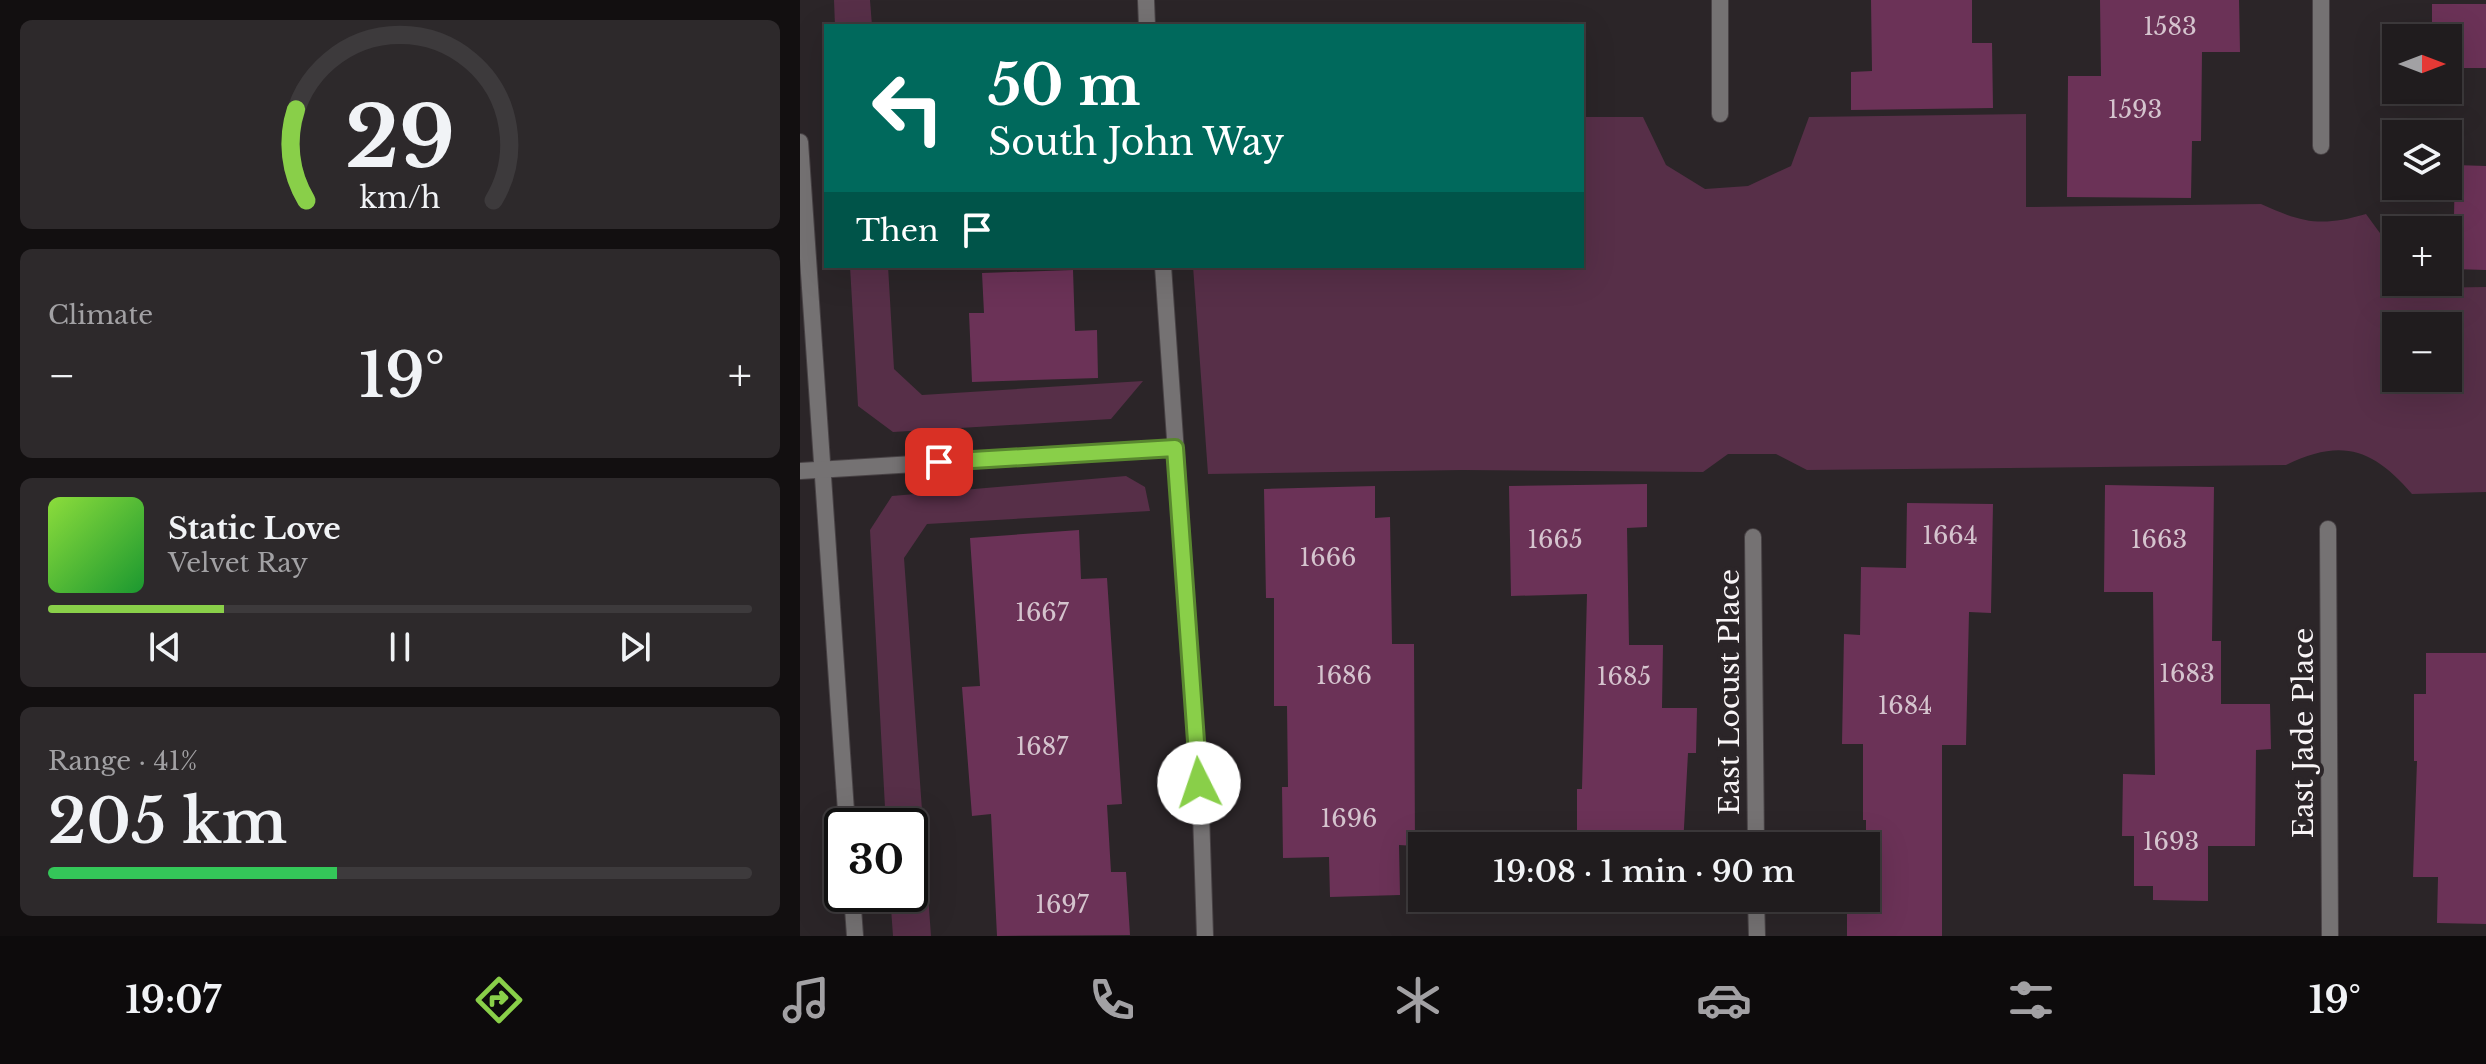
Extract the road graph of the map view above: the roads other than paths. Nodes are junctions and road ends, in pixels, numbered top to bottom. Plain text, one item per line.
1 (1146, 0) edge
2 (1720, 0) edge
3 (2321, 0) edge
4 (1147, 24) edge
5 (1720, 114) dead end
6 (800, 142) edge
7 (2321, 146) dead end
8 (1163, 268) edge
9 (1175, 448) junction
10 (821, 469) junction
11 (800, 471) edge
12 (2328, 529) dead end
13 (1753, 537) dead end
14 (846, 808) edge
15 (1756, 832) edge
16 (853, 912) edge
17 (1756, 912) edge
18 (855, 936) edge
19 (1205, 936) edge
20 (1757, 936) edge
21 (2330, 936) edge

1 - 4 street
2 - 5 street
3 - 7 street
6 - 10 street
8 - 9 street
9 - 10 street
9 - 19 street
10 - 11 street
10 - 14 street
12 - 21 street, East Jade Place
13 - 15 street, East Locust Place
16 - 18 street
17 - 20 street

